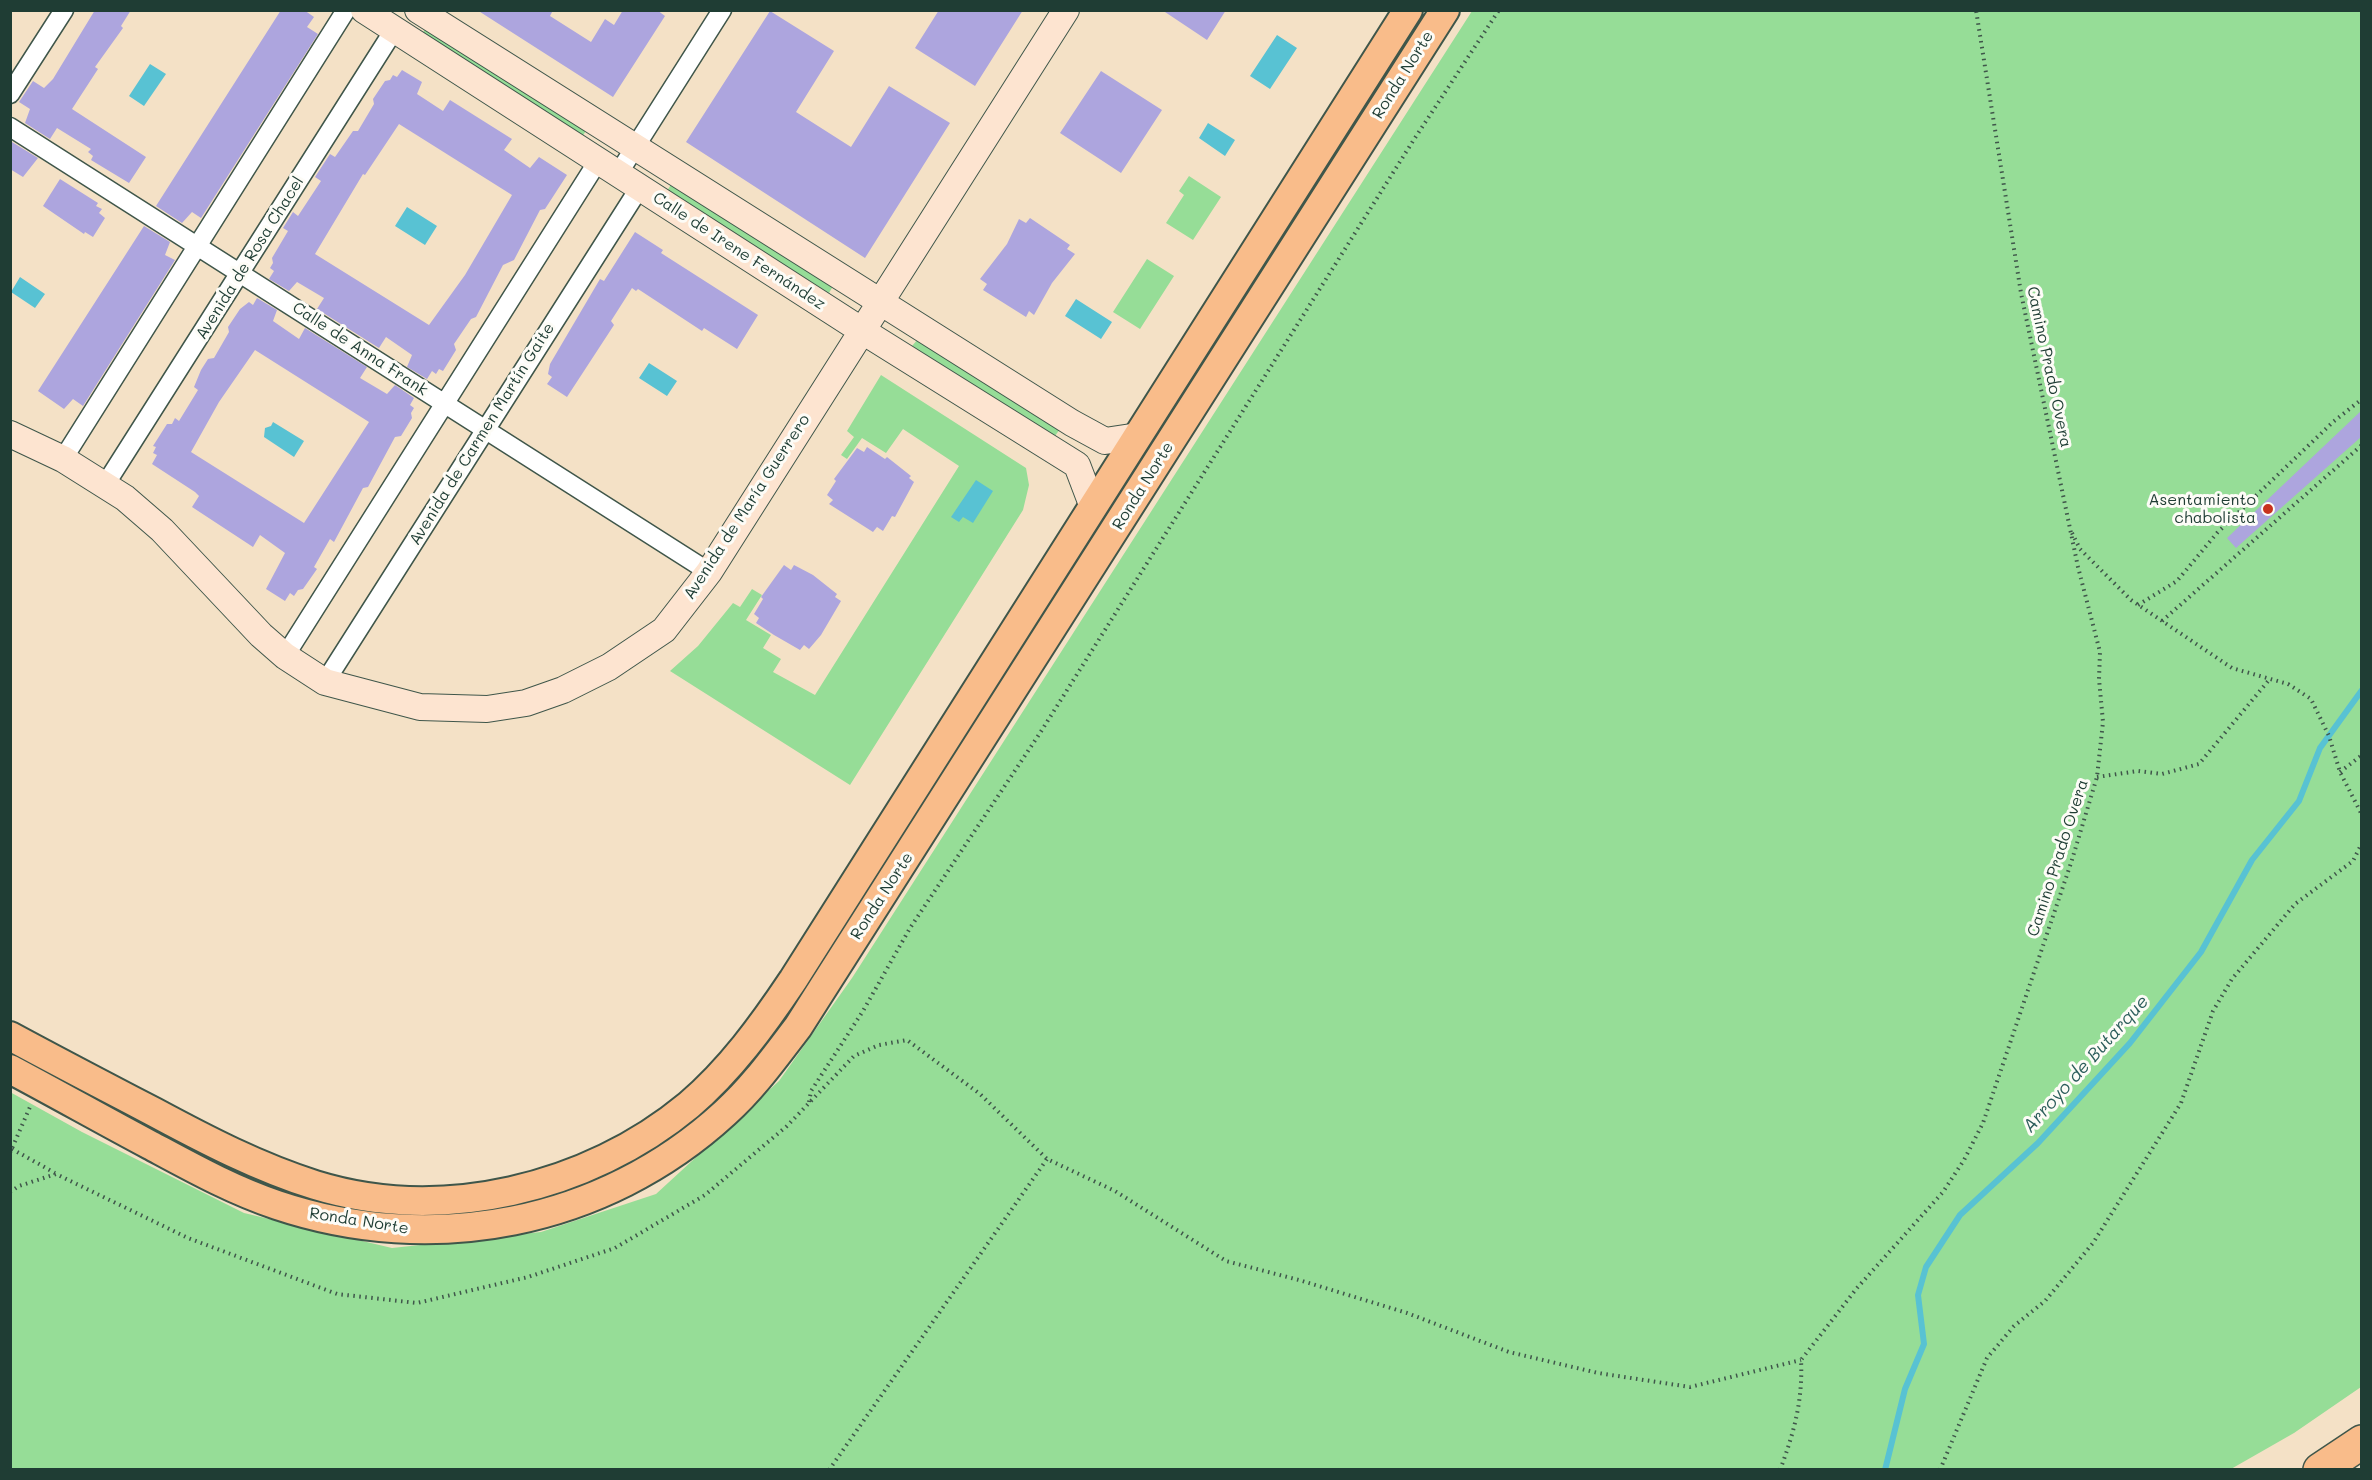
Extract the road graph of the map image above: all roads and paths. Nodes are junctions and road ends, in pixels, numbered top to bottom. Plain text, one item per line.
1 (64, 10) edge
2 (346, 10) edge
3 (364, 10) edge
4 (418, 10) edge
5 (722, 10) edge
6 (1066, 10) edge
7 (1408, 10) edge
8 (1444, 10) edge
9 (1499, 10) edge
10 (1976, 10) edge
11 (394, 30) junction
12 (10, 94) edge
13 (10, 127) edge
14 (634, 147) junction
15 (618, 174) junction
16 (198, 247) junction
17 (241, 274) junction
18 (879, 301) junction
19 (861, 330) junction
20 (2361, 399) edge
21 (444, 403) junction
22 (484, 429) junction
23 (10, 434) edge
24 (1138, 436) junction
25 (2361, 445) edge
26 (63, 459) junction
27 (105, 485) junction
28 (1093, 507) junction
29 (2070, 527) junction
30 (709, 572) junction
31 (2138, 605) junction
32 (2162, 621) junction
33 (285, 656) junction
34 (2269, 680) junction
35 (325, 682) junction
36 (2361, 755) edge
37 (2340, 772) junction
38 (2097, 777) junction
39 (2361, 815) edge
40 (2361, 843) edge
41 (10, 1036) edge
42 (10, 1069) edge
43 (32, 1097) dead end
44 (808, 1102) junction
45 (11, 1150) edge
46 (1047, 1159) junction
47 (56, 1173) junction
48 (10, 1192) edge
49 (1801, 1360) junction
50 (2361, 1442) edge
51 (829, 1470) edge
52 (1780, 1470) edge
53 (1940, 1470) edge
54 (2320, 1470) edge

1 - 12 street
2 - 16 street
3 - 11 street, Calle de Irene Fernández
4 - 14 street, Calle de Irene Fernández
5 - 14 street, Avenida de Carmen Martín Gaite
6 - 18 street, Avenida de María Guerrero
7 - 24 main road, Ronda Norte
8 - 42 main road, Ronda Norte
9 - 44 path
10 - 29 path, Camino Prado Overa
11 - 15 street, Calle de Irene Fernández
11 - 17 street, Avenida de Rosa Chacel
13 - 16 street, Calle de Anna Frank
14 - 15 street, Avenida de Carmen Martín Gaite
14 - 18 street, Calle de Irene Fernández
15 - 19 street, Calle de Irene Fernández
15 - 21 street, Avenida de Carmen Martín Gaite
15 - 22 street, Avenida de Carmen Martín Gaite
16 - 17 street, Calle de Anna Frank
16 - 26 street
17 - 21 street, Calle de Anna Frank
17 - 27 street, Avenida de Rosa Chacel
18 - 19 street, Avenida de María Guerrero
18 - 24 street, Calle de Irene Fernández
19 - 28 street, Calle de Irene Fernández
19 - 30 street, Avenida de María Guerrero
20 - 31 path
21 - 22 street, Calle de Anna Frank
21 - 33 street, Avenida de Carmen Martín Gaite
22 - 30 street, Calle de Anna Frank
22 - 35 street, Avenida de Carmen Martín Gaite
23 - 26 street, Avenida de María Guerrero
24 - 28 main road, Ronda Norte
25 - 32 path
26 - 27 street, Avenida de María Guerrero
27 - 33 street, Avenida de María Guerrero
28 - 41 main road, Ronda Norte
29 - 31 path
29 - 38 path, Camino Prado Overa
30 - 35 street, Avenida de María Guerrero
31 - 32 path
32 - 34 path
33 - 35 street, Avenida de María Guerrero
34 - 37 path
34 - 38 path
36 - 37 path
37 - 39 path
38 - 49 path, Camino Prado Overa
40 - 53 path
43 - 45 path
44 - 46 path
44 - 47 path
45 - 47 path
46 - 49 path
46 - 51 path
47 - 48 path
49 - 52 path
50 - 54 highway

